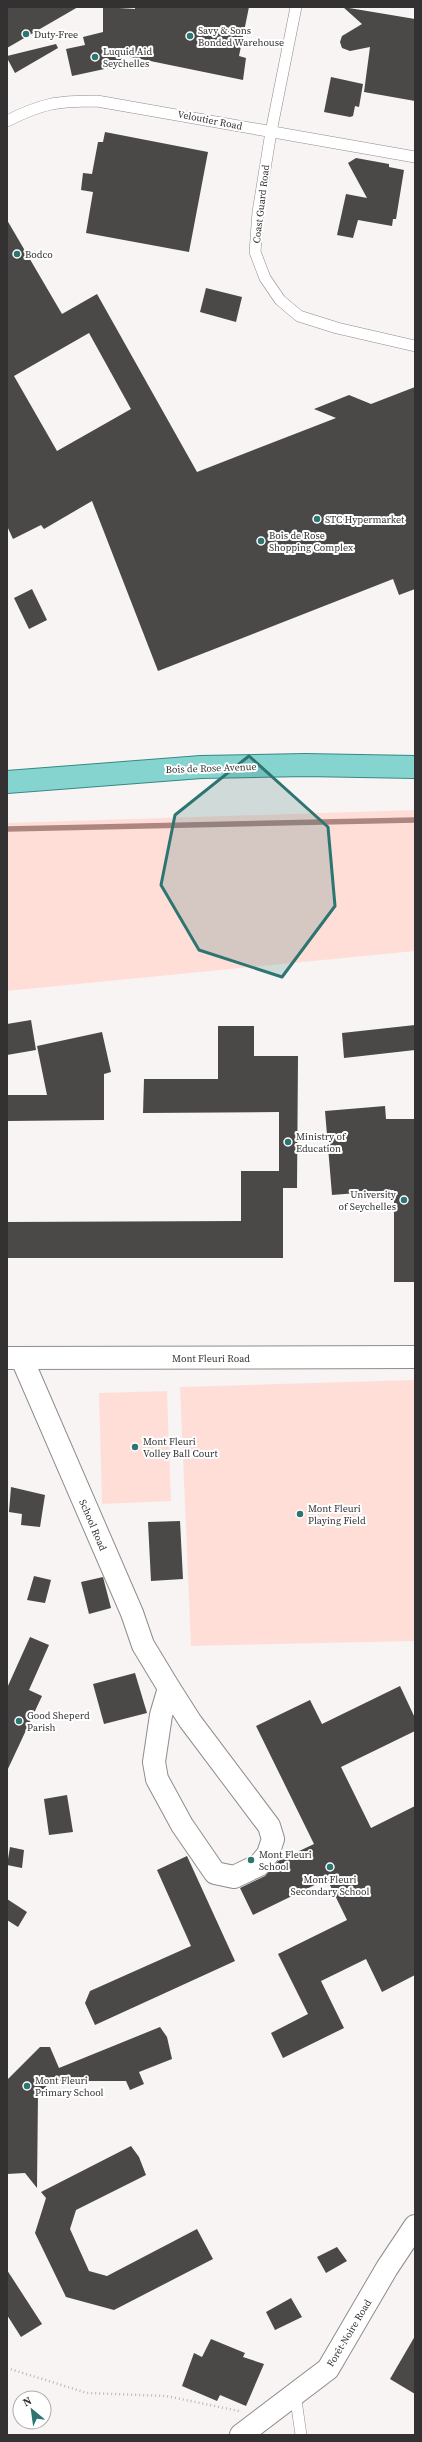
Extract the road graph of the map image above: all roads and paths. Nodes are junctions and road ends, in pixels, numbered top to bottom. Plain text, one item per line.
1 (296, 7) edge
2 (7, 121) edge
3 (271, 132) junction
4 (415, 158) edge
5 (415, 346) edge
6 (415, 767) edge
7 (7, 782) edge
8 (415, 1357) edge
9 (14, 1359) edge
10 (168, 1688) junction
11 (415, 2226) edge
12 (7, 2368) edge
13 (295, 2392) junction
14 (260, 2419) junction
15 (241, 2435) edge
16 (301, 2435) edge

1 - 3 lane, Coast Guard Road
2 - 3 lane, Veloutier Road
3 - 4 lane, Veloutier Road
3 - 5 lane, Coast Guard Road
6 - 7 main road, Bois de Rose Avenue
8 - 9 street, Mont Fleuri Road
9 - 10 street, School Road
10 - 10 street, School Road
11 - 13 street, Forêt-Noire Road
12 - 14 path
13 - 14 street, Forêt-Noire Road
13 - 16 lane
14 - 15 street, Forêt-Noire Road

